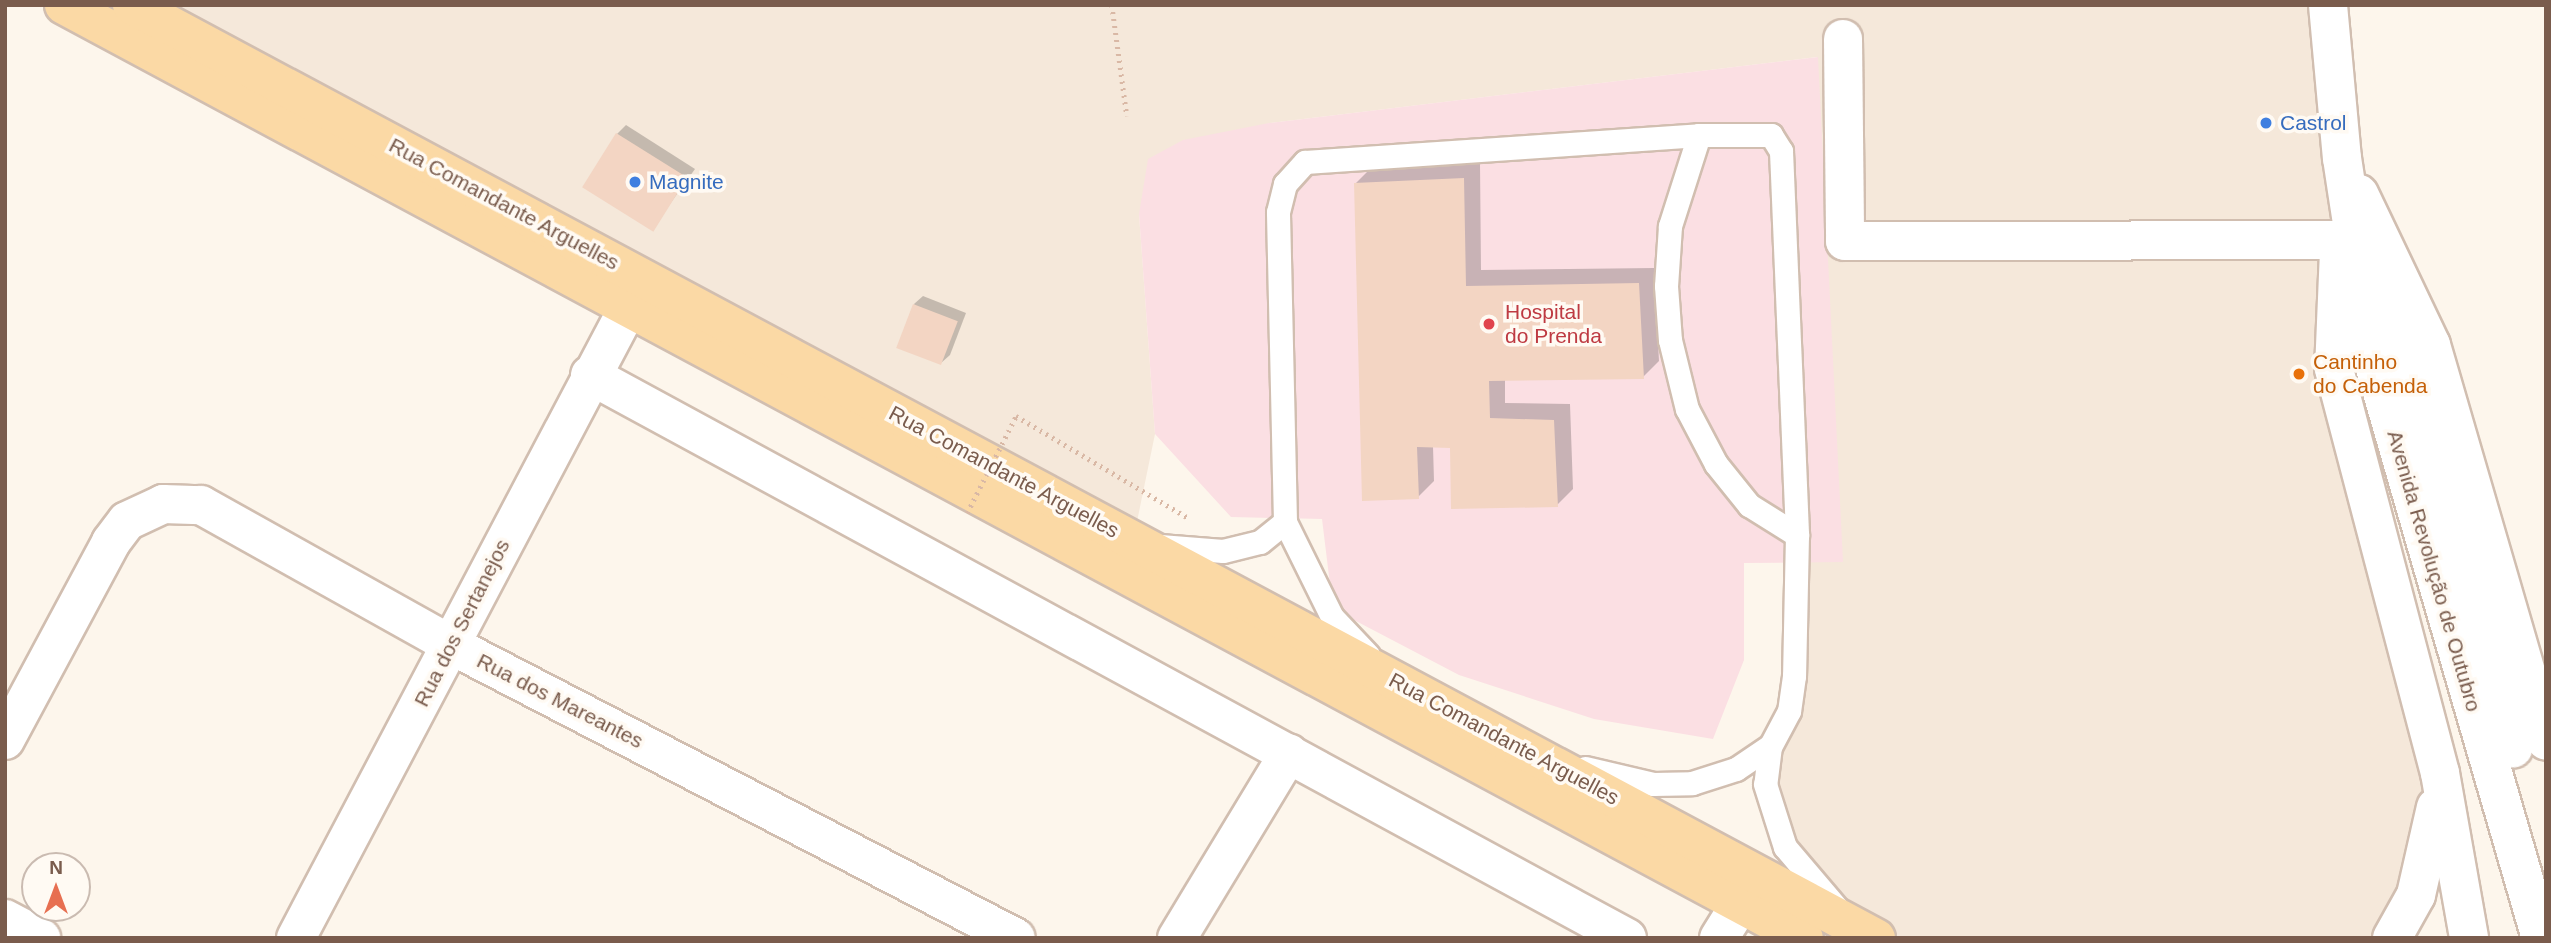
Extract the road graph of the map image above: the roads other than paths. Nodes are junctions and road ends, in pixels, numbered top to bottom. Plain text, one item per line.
1 (64, 5) edge
2 (132, 5) edge
3 (2328, 5) edge
4 (1843, 39) dead end
5 (1699, 135) junction
6 (2342, 158) junction
7 (2340, 240) junction
8 (628, 308) junction
9 (590, 375) junction
10 (1285, 522) junction
11 (1797, 535) junction
12 (1133, 541) junction
13 (451, 645) junction
14 (1414, 691) junction
15 (5, 740) edge
16 (2546, 741) edge
17 (1770, 746) junction
18 (1529, 752) junction
19 (1289, 753) junction
20 (2440, 773) junction
21 (2546, 861) edge
22 (1740, 905) junction
23 (5, 919) edge
24 (1863, 931) edge
25 (41, 938) edge
26 (296, 938) edge
27 (1016, 938) edge
28 (1177, 938) edge
29 (1627, 938) edge
30 (1719, 938) edge
31 (1804, 938) edge
32 (2392, 938) edge
33 (2469, 938) edge
34 (2541, 938) edge

1 - 8 main road, Rua Comandante Arguelles
2 - 12 main road, Rua Comandante Arguelles
3 - 6 street, Avenida Revolução de Outubro
4 - 7 street
5 - 10 lane
5 - 11 lane
5 - 11 lane
6 - 7 street, Avenida Revolução de Outubro
6 - 16 street, Avenida Revolução de Outubro
6 - 21 street, Avenida Revolução de Outubro
6 - 34 street, Avenida Revolução de Outubro
7 - 20 street, Avenida Revolução de Outubro
8 - 9 street, Rua dos Sertanejos
8 - 22 main road, Rua Comandante Arguelles
9 - 13 street, Rua dos Sertanejos
9 - 19 street
10 - 12 lane
10 - 14 lane
11 - 17 lane
12 - 14 main road, Rua Comandante Arguelles
13 - 15 street, Rua dos Mareantes
13 - 26 street, Rua dos Sertanejos
13 - 27 street, Rua dos Mareantes
14 - 18 main road, Rua Comandante Arguelles
17 - 18 lane
17 - 24 lane
18 - 24 main road, Rua Comandante Arguelles
19 - 28 street
19 - 29 street
20 - 32 street
20 - 33 street, Avenida Revolução de Outubro
22 - 30 street
22 - 31 main road, Rua Comandante Arguelles
23 - 25 street

